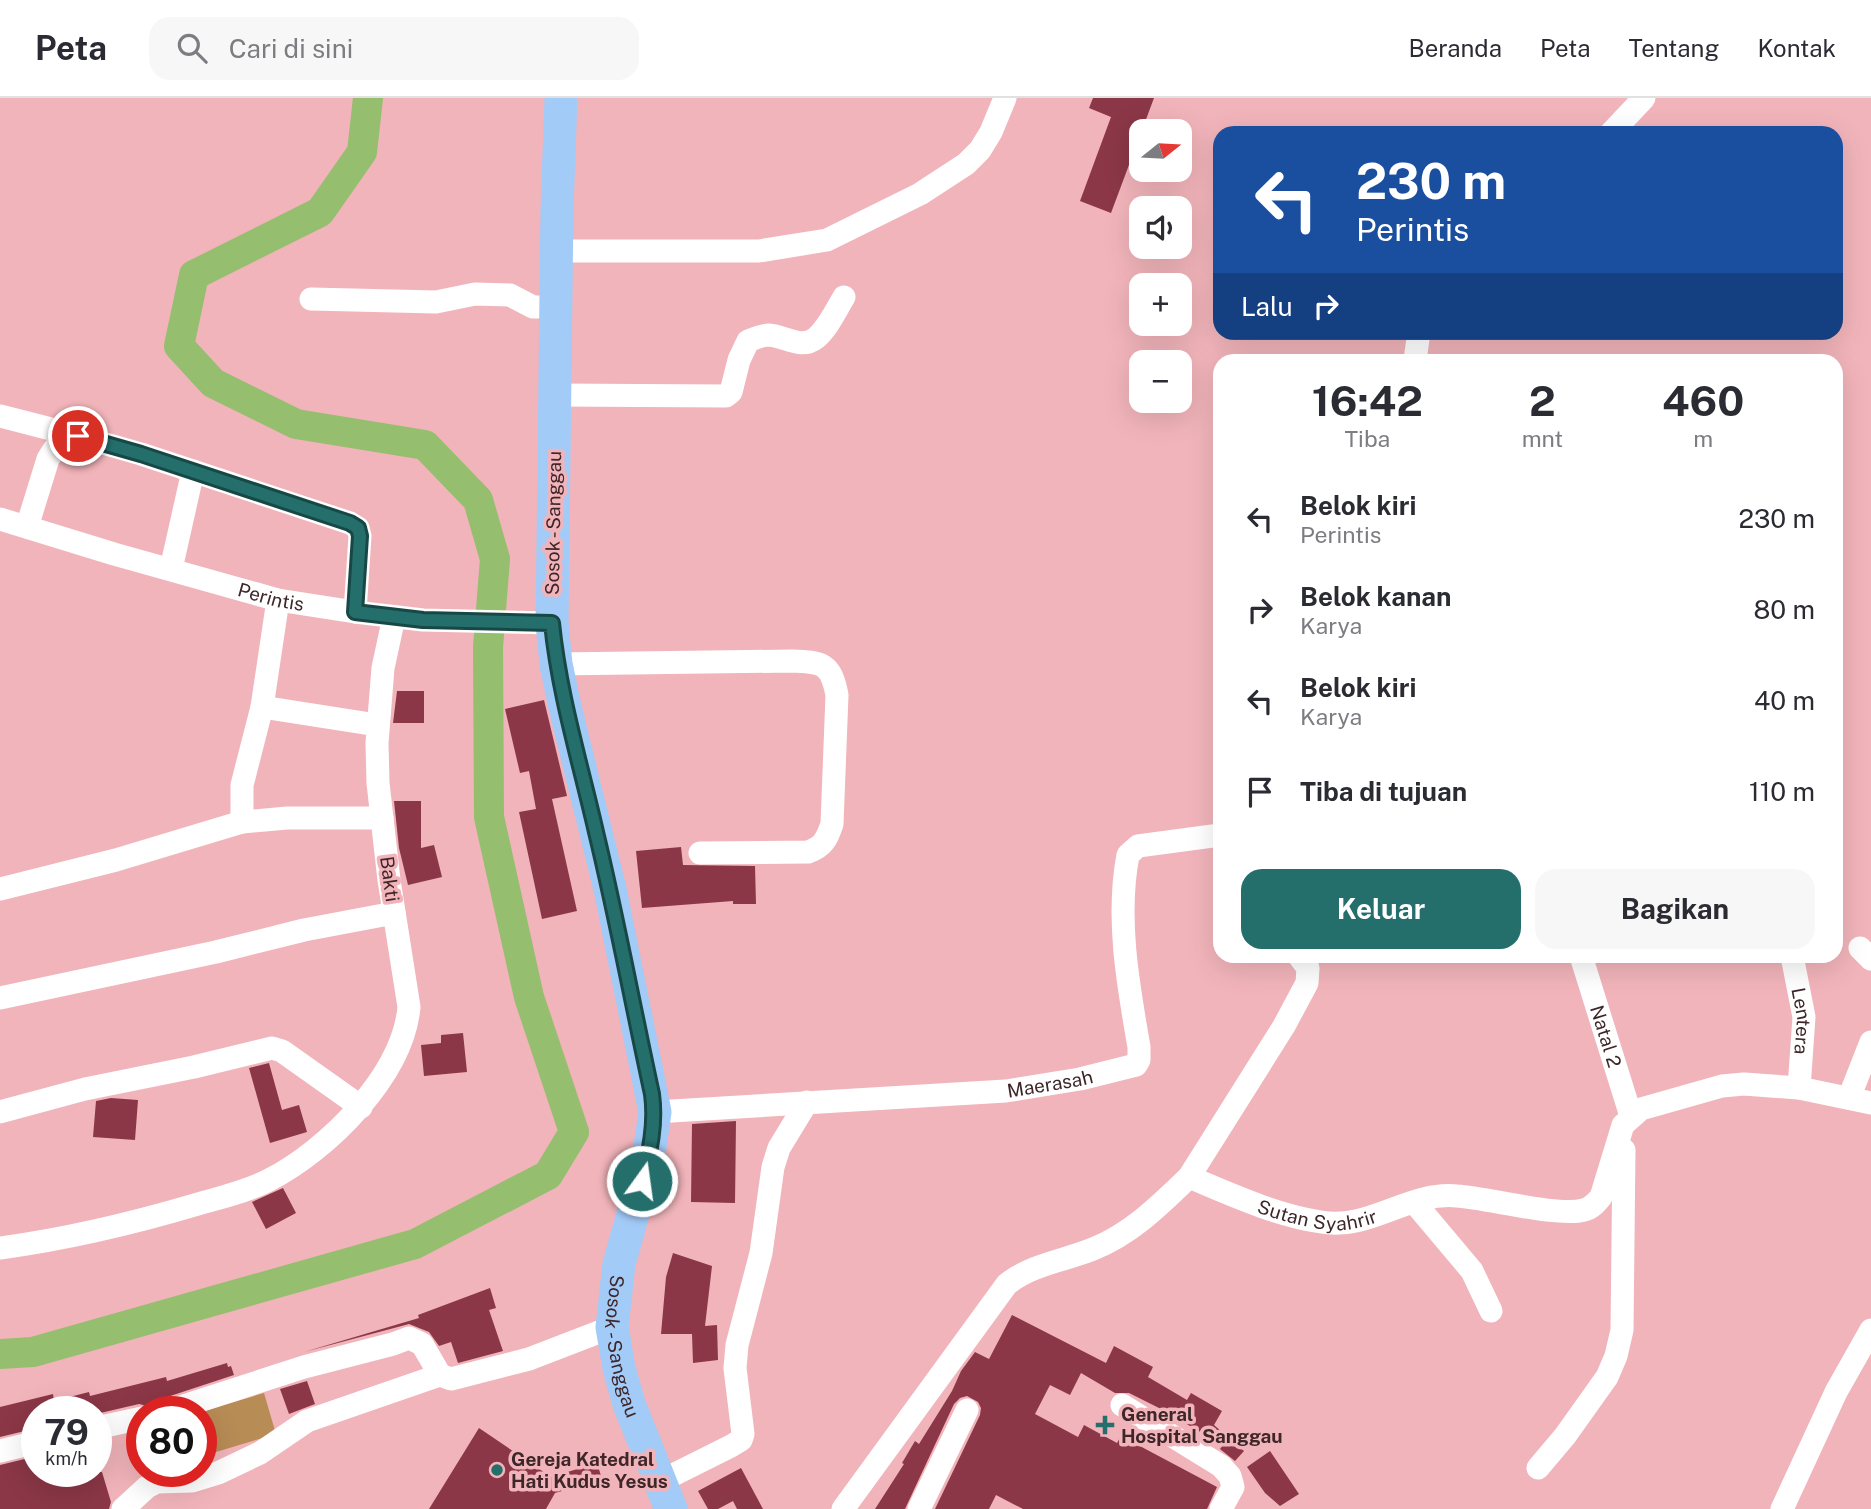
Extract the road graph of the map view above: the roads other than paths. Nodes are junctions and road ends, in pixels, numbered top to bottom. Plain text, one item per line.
1 (561, 98) edge
2 (1005, 98) edge
3 (1644, 98) edge
4 (1618, 126) edge
5 (556, 251) junction
6 (845, 297) dead end
7 (311, 299) dead end
8 (556, 307) junction
9 (556, 395) junction
10 (0, 416) edge
11 (78, 436) junction
12 (192, 471) junction
13 (0, 519) edge
14 (27, 527) junction
15 (171, 569) junction
16 (278, 600) junction
17 (355, 612) junction
18 (394, 617) junction
19 (552, 623) junction
20 (556, 664) junction
21 (262, 707) junction
22 (377, 725) junction
23 (382, 818) junction
24 (242, 822) junction
25 (1213, 836) edge
26 (700, 853) dead end
27 (0, 889) edge
28 (394, 913) junction
29 (1310, 963) edge
30 (1583, 963) edge
31 (1793, 963) edge
32 (0, 999) edge
33 (1871, 1042) edge
34 (1799, 1088) junction
35 (1860, 1101) edge
36 (807, 1102) junction
37 (0, 1112) edge
38 (654, 1112) junction
39 (353, 1115) junction
40 (1627, 1121) junction
41 (1189, 1177) junction
42 (1414, 1202) junction
43 (0, 1248) edge
44 (1491, 1311) dead end
45 (612, 1327) junction
46 (1871, 1330) edge
47 (440, 1375) junction
48 (214, 1396) edge
49 (1122, 1405) dead end
50 (967, 1410) dead end
51 (21, 1446) edge
52 (0, 1451) edge
53 (1538, 1468) dead end
54 (665, 1496) edge
55 (124, 1509) edge
56 (843, 1509) edge
57 (919, 1509) edge
58 (1221, 1509) edge
59 (1782, 1509) edge

1 - 5 highway, Sosok - Sanggau
2 - 5 street
3 - 4 street
5 - 8 highway, Sosok - Sanggau
6 - 9 street
7 - 8 street
8 - 9 highway, Sosok - Sanggau
9 - 19 highway, Sosok - Sanggau
10 - 11 street
11 - 12 street
11 - 14 street
12 - 15 street
12 - 17 street
13 - 14 street, Perintis
14 - 15 street, Perintis
15 - 16 street, Perintis
16 - 17 street, Perintis
16 - 21 street
17 - 18 street, Perintis
18 - 19 street, Perintis
18 - 22 street, Bakti
19 - 20 highway, Sosok - Sanggau
20 - 26 street
20 - 38 highway, Sosok - Sanggau
21 - 22 street
21 - 24 street
22 - 23 street, Bakti
23 - 24 street
23 - 28 street, Bakti
24 - 27 street
25 - 36 street, Maerasah
28 - 32 street
28 - 39 street, Bakti
29 - 41 street
30 - 40 street, Natal 2
31 - 34 street, Lentera
33 - 35 street
34 - 35 street
34 - 40 street
36 - 38 street, Maerasah
36 - 54 street
37 - 39 street
38 - 45 highway, Sosok - Sanggau
39 - 43 street, Bakti
40 - 42 street, Sutan Syahrir
40 - 53 street, Natal 2
41 - 42 street, Sutan Syahrir
41 - 56 street
42 - 44 street
45 - 47 street
45 - 54 highway, Sosok - Sanggau
46 - 59 street
47 - 48 street
47 - 55 street
49 - 58 street
50 - 57 street
51 - 52 street

